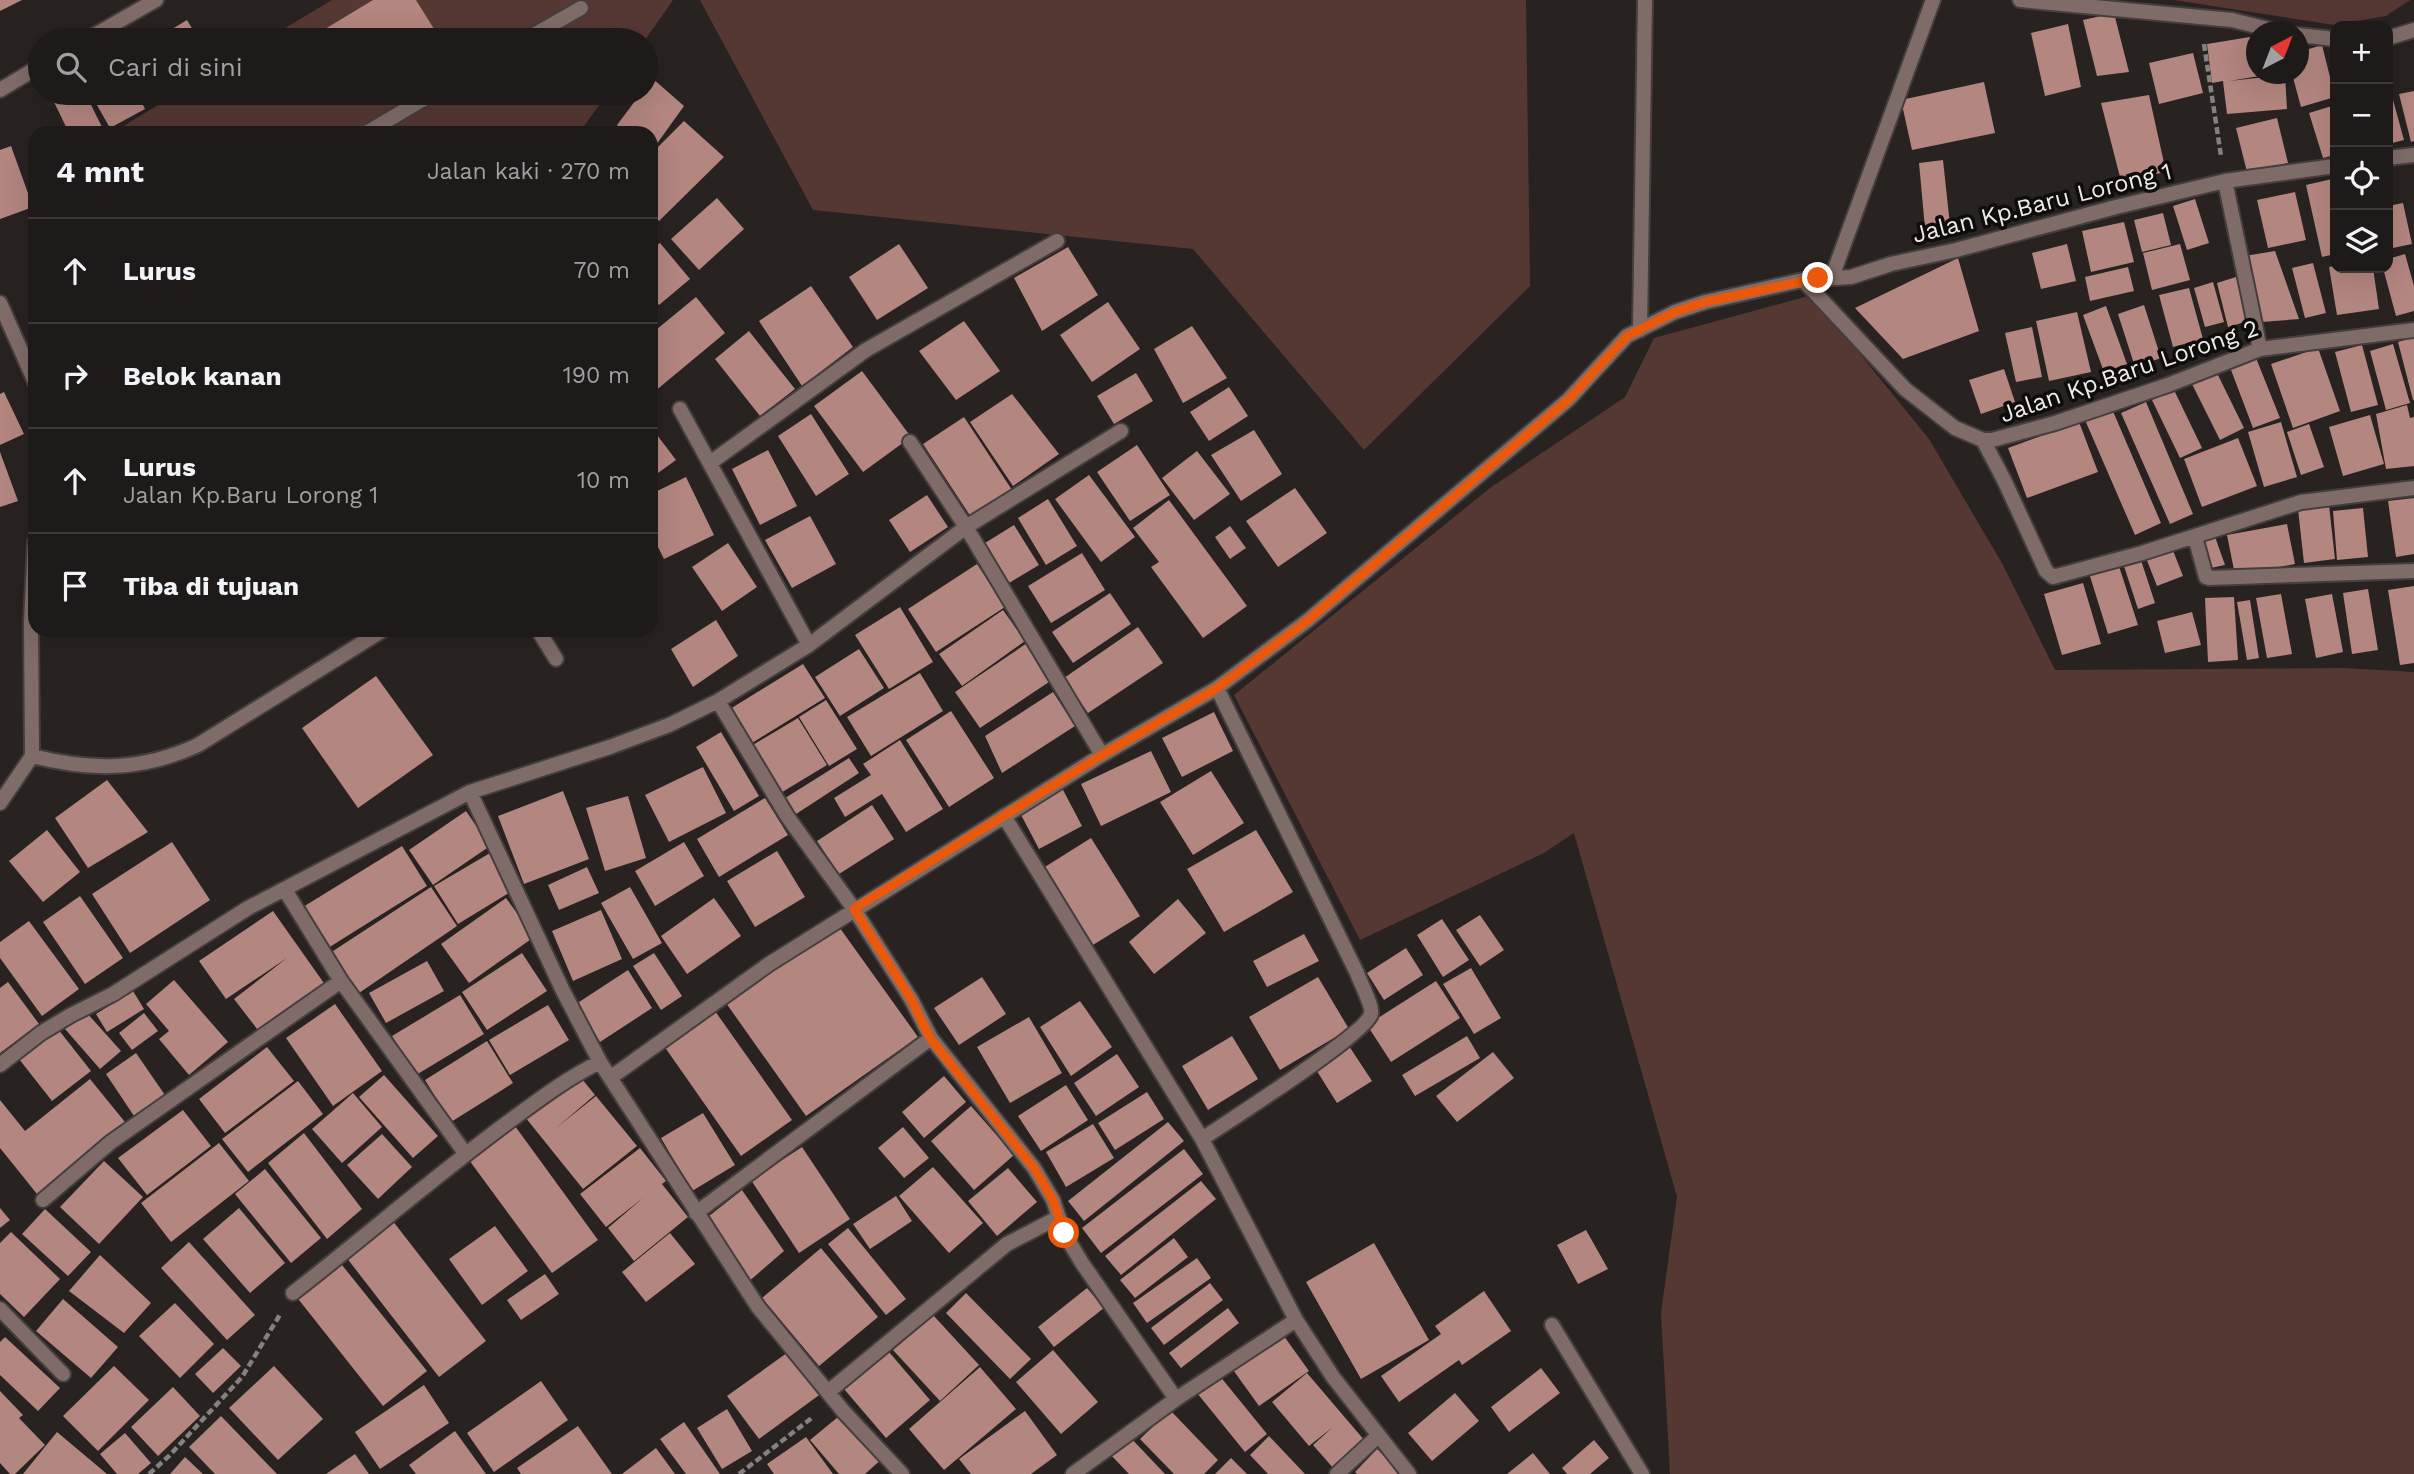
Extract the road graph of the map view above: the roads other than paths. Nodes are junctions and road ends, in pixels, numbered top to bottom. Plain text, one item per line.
1 (156, 0) edge
2 (1645, 0) edge
3 (1933, 0) edge
4 (2020, 0) edge
5 (581, 8) dead end
6 (2246, 23) edge
7 (107, 28) edge
8 (546, 28) edge
9 (2414, 30) edge
10 (2309, 36) edge
11 (2393, 36) edge
12 (2330, 38) edge
13 (28, 73) edge
14 (0, 90) edge
15 (414, 105) edge
16 (378, 126) edge
17 (2414, 155) edge
18 (2393, 157) edge
19 (2330, 167) edge
20 (2225, 181) junction
21 (1058, 241) dead end
22 (1832, 277) junction
23 (1803, 280) junction
24 (0, 303) edge
25 (1640, 330) junction
26 (2414, 330) edge
27 (2260, 349) junction
28 (28, 366) edge
29 (680, 409) dead end
30 (1121, 431) dead end
31 (1983, 440) junction
32 (910, 442) dead end
33 (710, 463) junction
34 (2414, 488) edge
35 (966, 527) junction
36 (2195, 537) junction
37 (2414, 571) edge
38 (31, 637) edge
39 (372, 637) edge
40 (542, 637) edge
41 (809, 645) junction
42 (556, 659) dead end
43 (1217, 688) junction
44 (718, 701) junction
45 (1102, 755) junction
46 (33, 756) junction
47 (470, 792) junction
48 (0, 803) edge
49 (1004, 816) junction
50 (285, 891) junction
51 (854, 909) junction
52 (341, 981) junction
53 (930, 1038) junction
54 (600, 1062) junction
55 (0, 1065) edge
56 (610, 1078) junction
57 (1202, 1139) junction
58 (465, 1153) junction
59 (43, 1200) dead end
60 (696, 1213) junction
61 (1058, 1218) junction
62 (293, 1293) road end
63 (0, 1308) edge
64 (1296, 1320) junction
65 (1552, 1325) dead end
66 (63, 1374) dead end
67 (831, 1396) junction
68 (1176, 1399) junction
69 (1378, 1436) junction
70 (902, 1474) edge
71 (1073, 1474) edge
72 (1337, 1474) edge
73 (1409, 1474) edge
74 (1642, 1474) edge

1 - 7 street
2 - 25 street
3 - 22 street
4 - 6 street
5 - 8 street
9 - 11 street
10 - 12 street
13 - 14 street
15 - 16 street
17 - 18 street
19 - 20 street, Jalan Kp.Baru Lorong 1
20 - 22 street, Jalan Kp.Baru Lorong 1
20 - 27 street
21 - 33 street
22 - 23 street, Jalan Kp.Baru Lorong 1
23 - 25 street, Jalan Kp.Baru Lorong 1
23 - 31 street
24 - 28 street
25 - 43 street, Jalan Kp.Baru Lorong 1
26 - 27 street, Jalan Kp.Baru Lorong 2
27 - 31 street, Jalan Kp.Baru Lorong 2
29 - 33 street
30 - 35 street
31 - 36 street
32 - 35 street
33 - 41 street
34 - 36 street
35 - 41 street
35 - 45 street
36 - 37 street
38 - 46 street
39 - 46 street
40 - 42 street
41 - 44 street
43 - 45 street, Jalan Kp.Baru Lorong 1
43 - 57 street
44 - 47 street
44 - 51 street
45 - 49 street, Jalan Kp.Baru Lorong 1
46 - 48 street
47 - 50 street
47 - 54 street
49 - 51 street, Jalan Kp.Baru Lorong 1
49 - 57 street
50 - 52 street
50 - 55 street
51 - 53 street
51 - 56 street, Jalan Kp.Baru Lorong 1
52 - 58 street
52 - 59 street
53 - 60 street
53 - 61 street
54 - 56 street
54 - 58 street
56 - 60 street
57 - 64 street
58 - 62 street
60 - 67 street
61 - 67 street
61 - 68 street
63 - 66 street
64 - 68 street
64 - 69 street
65 - 74 street
67 - 70 street
68 - 71 street
69 - 72 street
69 - 73 street

